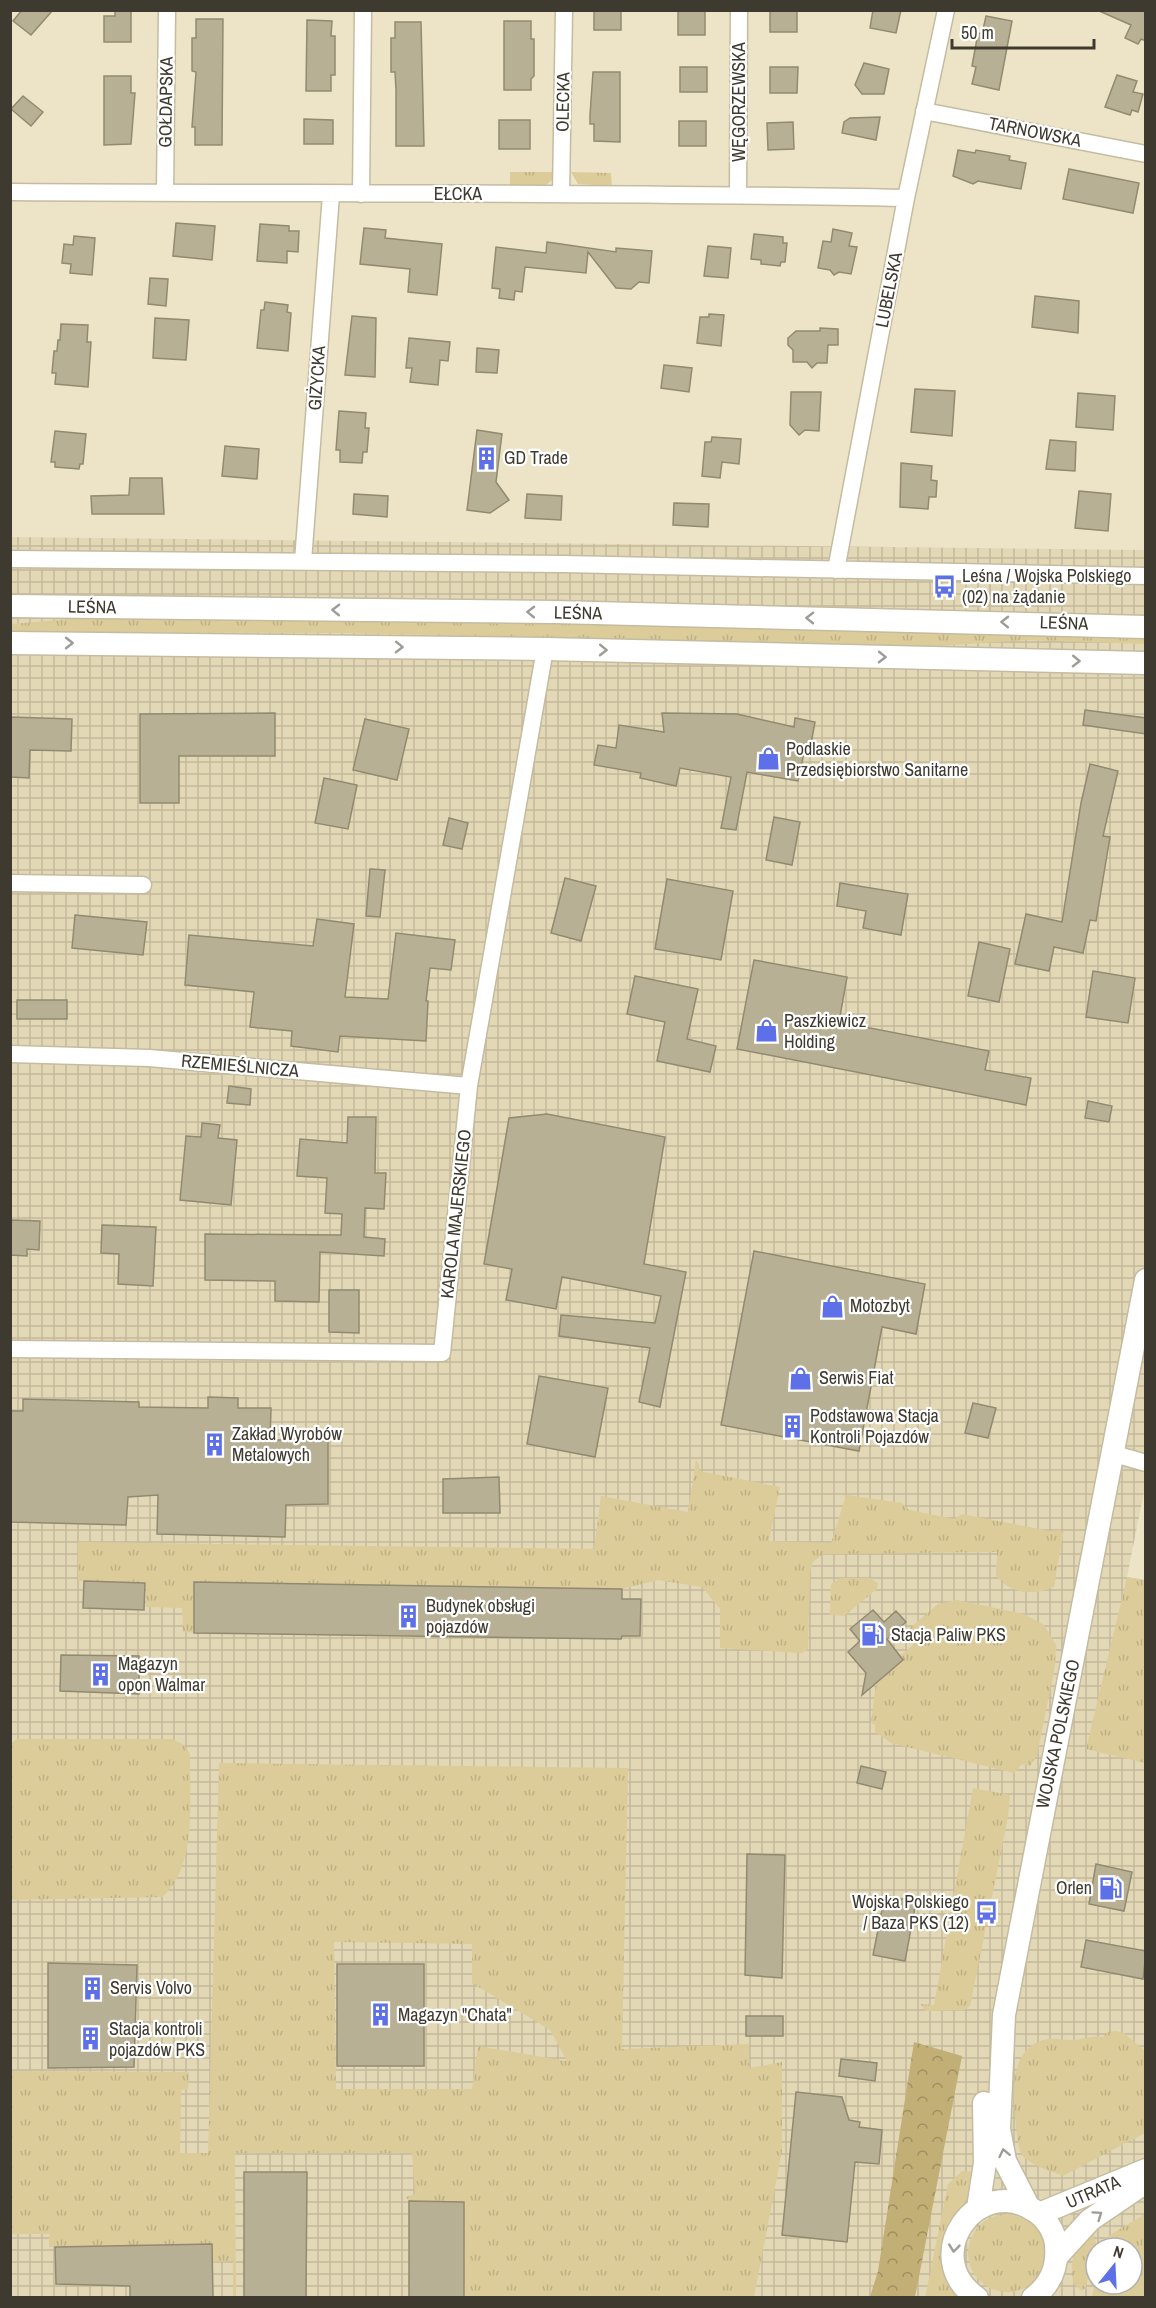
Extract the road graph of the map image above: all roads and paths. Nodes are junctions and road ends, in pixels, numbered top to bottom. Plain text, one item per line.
1 (167, 10) edge
2 (363, 10) edge
3 (564, 10) edge
4 (739, 10) edge
5 (946, 10) edge
6 (924, 111) junction
7 (1146, 154) edge
8 (10, 192) edge
9 (165, 193) junction
10 (361, 194) junction
11 (561, 194) junction
12 (738, 194) junction
13 (331, 195) junction
14 (906, 198) junction
15 (10, 560) edge
16 (303, 561) junction
17 (836, 570) junction
18 (1146, 576) edge
19 (10, 606) edge
20 (1146, 627) edge
21 (10, 643) edge
22 (545, 649) junction
23 (1146, 663) edge
24 (10, 883) edge
25 (143, 885) dead end
26 (10, 1054) edge
27 (469, 1086) junction
28 (1146, 1280) edge
29 (10, 1349) edge
30 (1111, 1453) junction
31 (1146, 1463) edge
32 (1004, 2015) junction
33 (1146, 2170) edge
34 (1146, 2182) edge
35 (978, 2208) junction
36 (1034, 2210) junction
37 (1057, 2256) junction
38 (971, 2296) edge
39 (1033, 2298) edge

1 - 9 street, GOŁDAPSKA
2 - 10 street
3 - 11 street, OLECKA
4 - 12 street, WĘGORZEWSKA
5 - 6 street, LUBELSKA
6 - 7 street, TARNOWSKA
6 - 14 street, LUBELSKA
8 - 9 street, EŁCKA
9 - 13 street, EŁCKA
10 - 11 street, EŁCKA
10 - 13 street, EŁCKA
11 - 12 street, EŁCKA
12 - 14 street, EŁCKA
13 - 16 street, GIŻYCKA
14 - 17 street, LUBELSKA
15 - 16 street
16 - 17 street
17 - 18 street
20 -> 19 main road, LEŚNA
21 -> 22 main road, LEŚNA
22 -> 23 main road, LEŚNA
22 - 27 street, KAROLA MAJERSKIEGO
24 - 25 street
26 - 27 street, RZEMIEŚLNICZA
27 - 29 street, KAROLA MAJERSKIEGO
28 - 30 main road, WOJSKA POLSKIEGO
30 - 31 street
30 - 32 main road, WOJSKA POLSKIEGO
32 - 35 main road, WOJSKA POLSKIEGO
36 -> 32 main road, WOJSKA POLSKIEGO
33 - 36 main road, UTRATA
37 -> 34 main road, UTRATA
35 - 36 main road
35 -> 38 main road
36 - 37 main road, WOJSKA POLSKIEGO
37 - 39 main road

